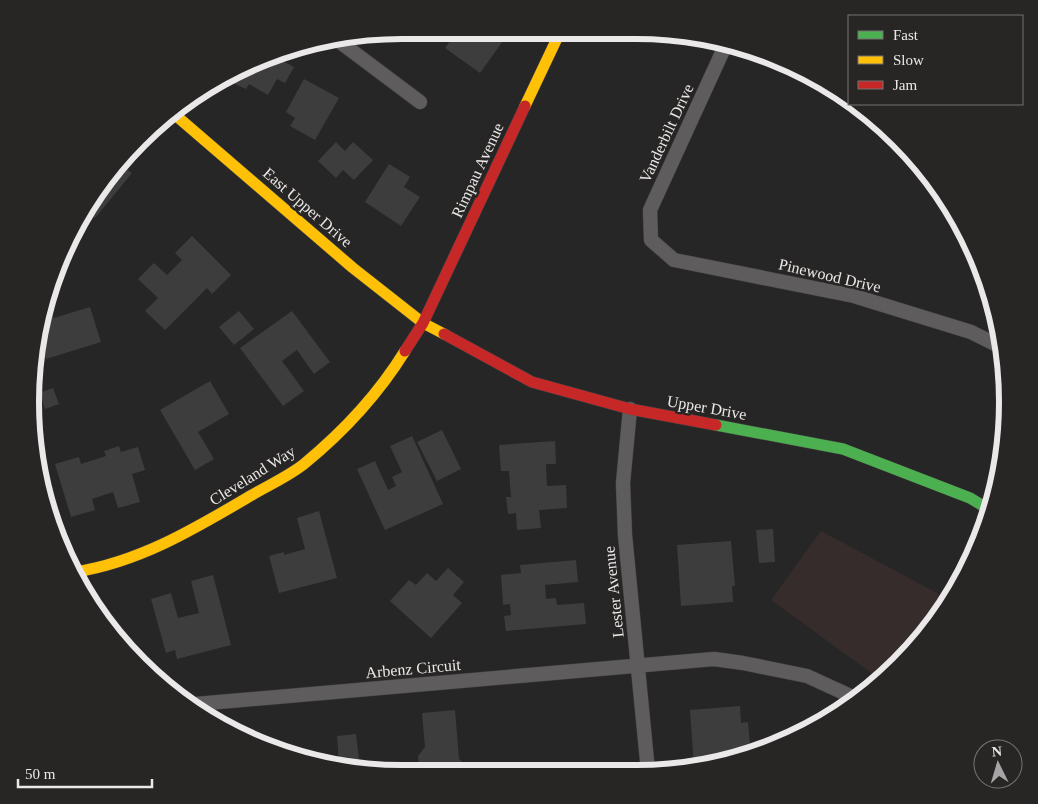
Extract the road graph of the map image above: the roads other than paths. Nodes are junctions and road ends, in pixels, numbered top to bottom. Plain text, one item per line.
1 (557, 39) edge
2 (343, 44) edge
3 (723, 50) edge
4 (420, 102) dead end
5 (177, 117) edge
6 (651, 240) joint
7 (423, 323) junction
8 (994, 344) edge
9 (630, 409) junction
10 (984, 506) edge
11 (80, 571) edge
12 (639, 665) junction
13 (849, 696) edge
14 (200, 704) edge
15 (647, 765) edge

1 - 7 main road, Rimpau Avenue
2 - 4 street
3 - 6 street, Vanderbilt Drive
5 - 7 main road, East Upper Drive
6 - 8 street, Pinewood Drive
7 - 9 main road, Upper Drive
7 - 11 main road, Cleveland Way
9 - 10 main road, Upper Drive
9 - 12 street, Lester Avenue
12 - 13 street, Arbenz Circuit
12 - 14 street, Arbenz Circuit
12 - 15 street, Lester Avenue

